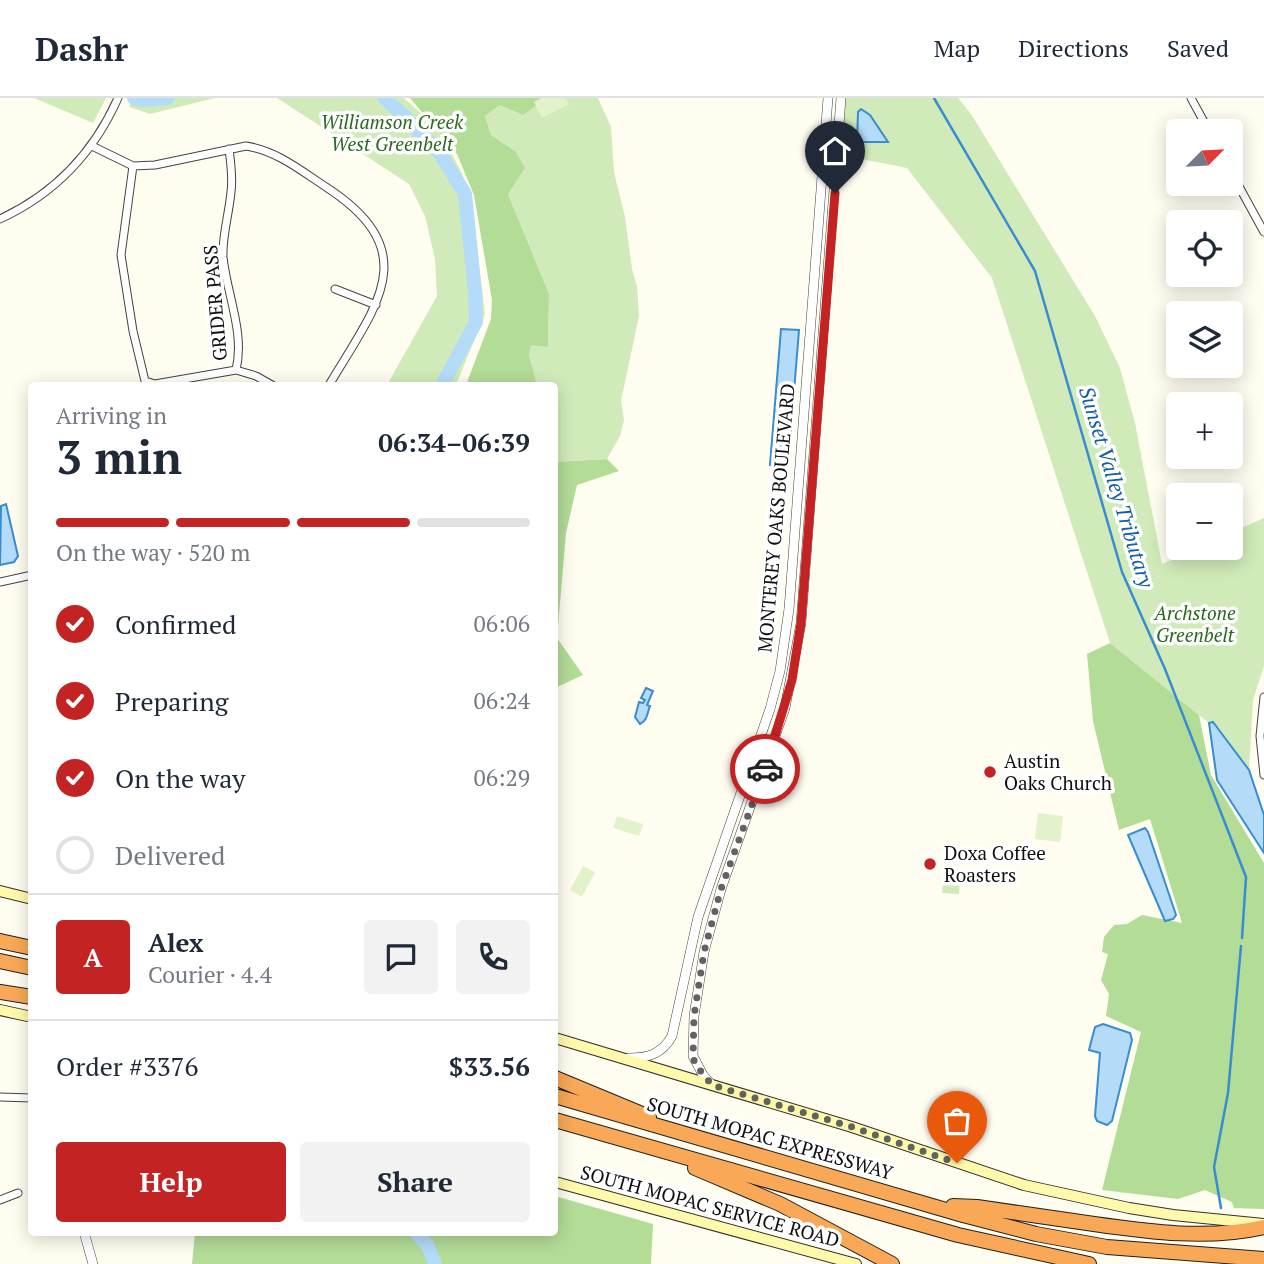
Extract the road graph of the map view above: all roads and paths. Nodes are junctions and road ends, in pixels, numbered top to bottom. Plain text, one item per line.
1 (118, 98) edge
2 (828, 98) edge
3 (841, 98) edge
4 (1191, 98) edge
5 (1202, 119) edge
6 (92, 146) junction
7 (229, 149) junction
8 (134, 166) junction
9 (1243, 194) edge
10 (0, 219) edge
11 (1264, 232) edge
12 (335, 289) dead end
13 (376, 305) junction
14 (236, 370) junction
15 (148, 382) edge
16 (167, 382) edge
17 (267, 382) edge
18 (331, 382) edge
19 (28, 576) edge
20 (0, 582) edge
21 (1264, 697) edge
22 (1264, 775) edge
23 (0, 891) edge
24 (28, 898) edge
25 (0, 941) edge
26 (28, 947) edge
27 (0, 961) edge
28 (28, 967) edge
29 (0, 992) edge
30 (28, 996) edge
31 (0, 1010) edge
32 (28, 1016) edge
33 (558, 1039) edge
34 (623, 1059) junction
35 (558, 1079) edge
36 (712, 1085) junction
37 (0, 1097) edge
38 (28, 1098) edge
39 (558, 1098) edge
40 (558, 1121) edge
41 (682, 1133) junction
42 (663, 1151) junction
43 (558, 1183) edge
44 (18, 1194) dead end
45 (0, 1200) edge
46 (932, 1205) junction
47 (1264, 1226) edge
48 (85, 1236) edge
49 (1264, 1259) edge
50 (93, 1264) edge
51 (856, 1264) edge
52 (892, 1264) edge
53 (1089, 1264) edge

1 - 6 street
2 - 34 street, MONTEREY OAKS BOULEVARD
3 - 36 street, MONTEREY OAKS BOULEVARD
4 - 5 street
6 - 8 street
6 - 10 street
7 - 8 street
7 - 13 street
7 - 14 street, GRIDER PASS
8 - 15 street
9 - 11 street
12 - 13 street
13 - 18 street
14 - 16 street
14 - 17 street
19 - 20 street
21 - 22 street
23 - 24 main road
25 - 26 highway
27 - 28 highway
29 - 30 highway
31 - 32 main road
33 - 34 main road
34 - 36 main road
35 - 41 highway
36 - 47 main road
37 - 38 street
39 - 41 highway, SOUTH MOPAC EXPRESSWAY
40 - 42 highway
41 - 46 highway, SOUTH MOPAC EXPRESSWAY
42 - 52 highway
42 - 53 highway
43 - 51 main road, SOUTH MOPAC SERVICE ROAD
44 - 45 street
46 - 47 highway
46 - 49 highway, SOUTH MOPAC EXPRESSWAY
48 - 50 street

